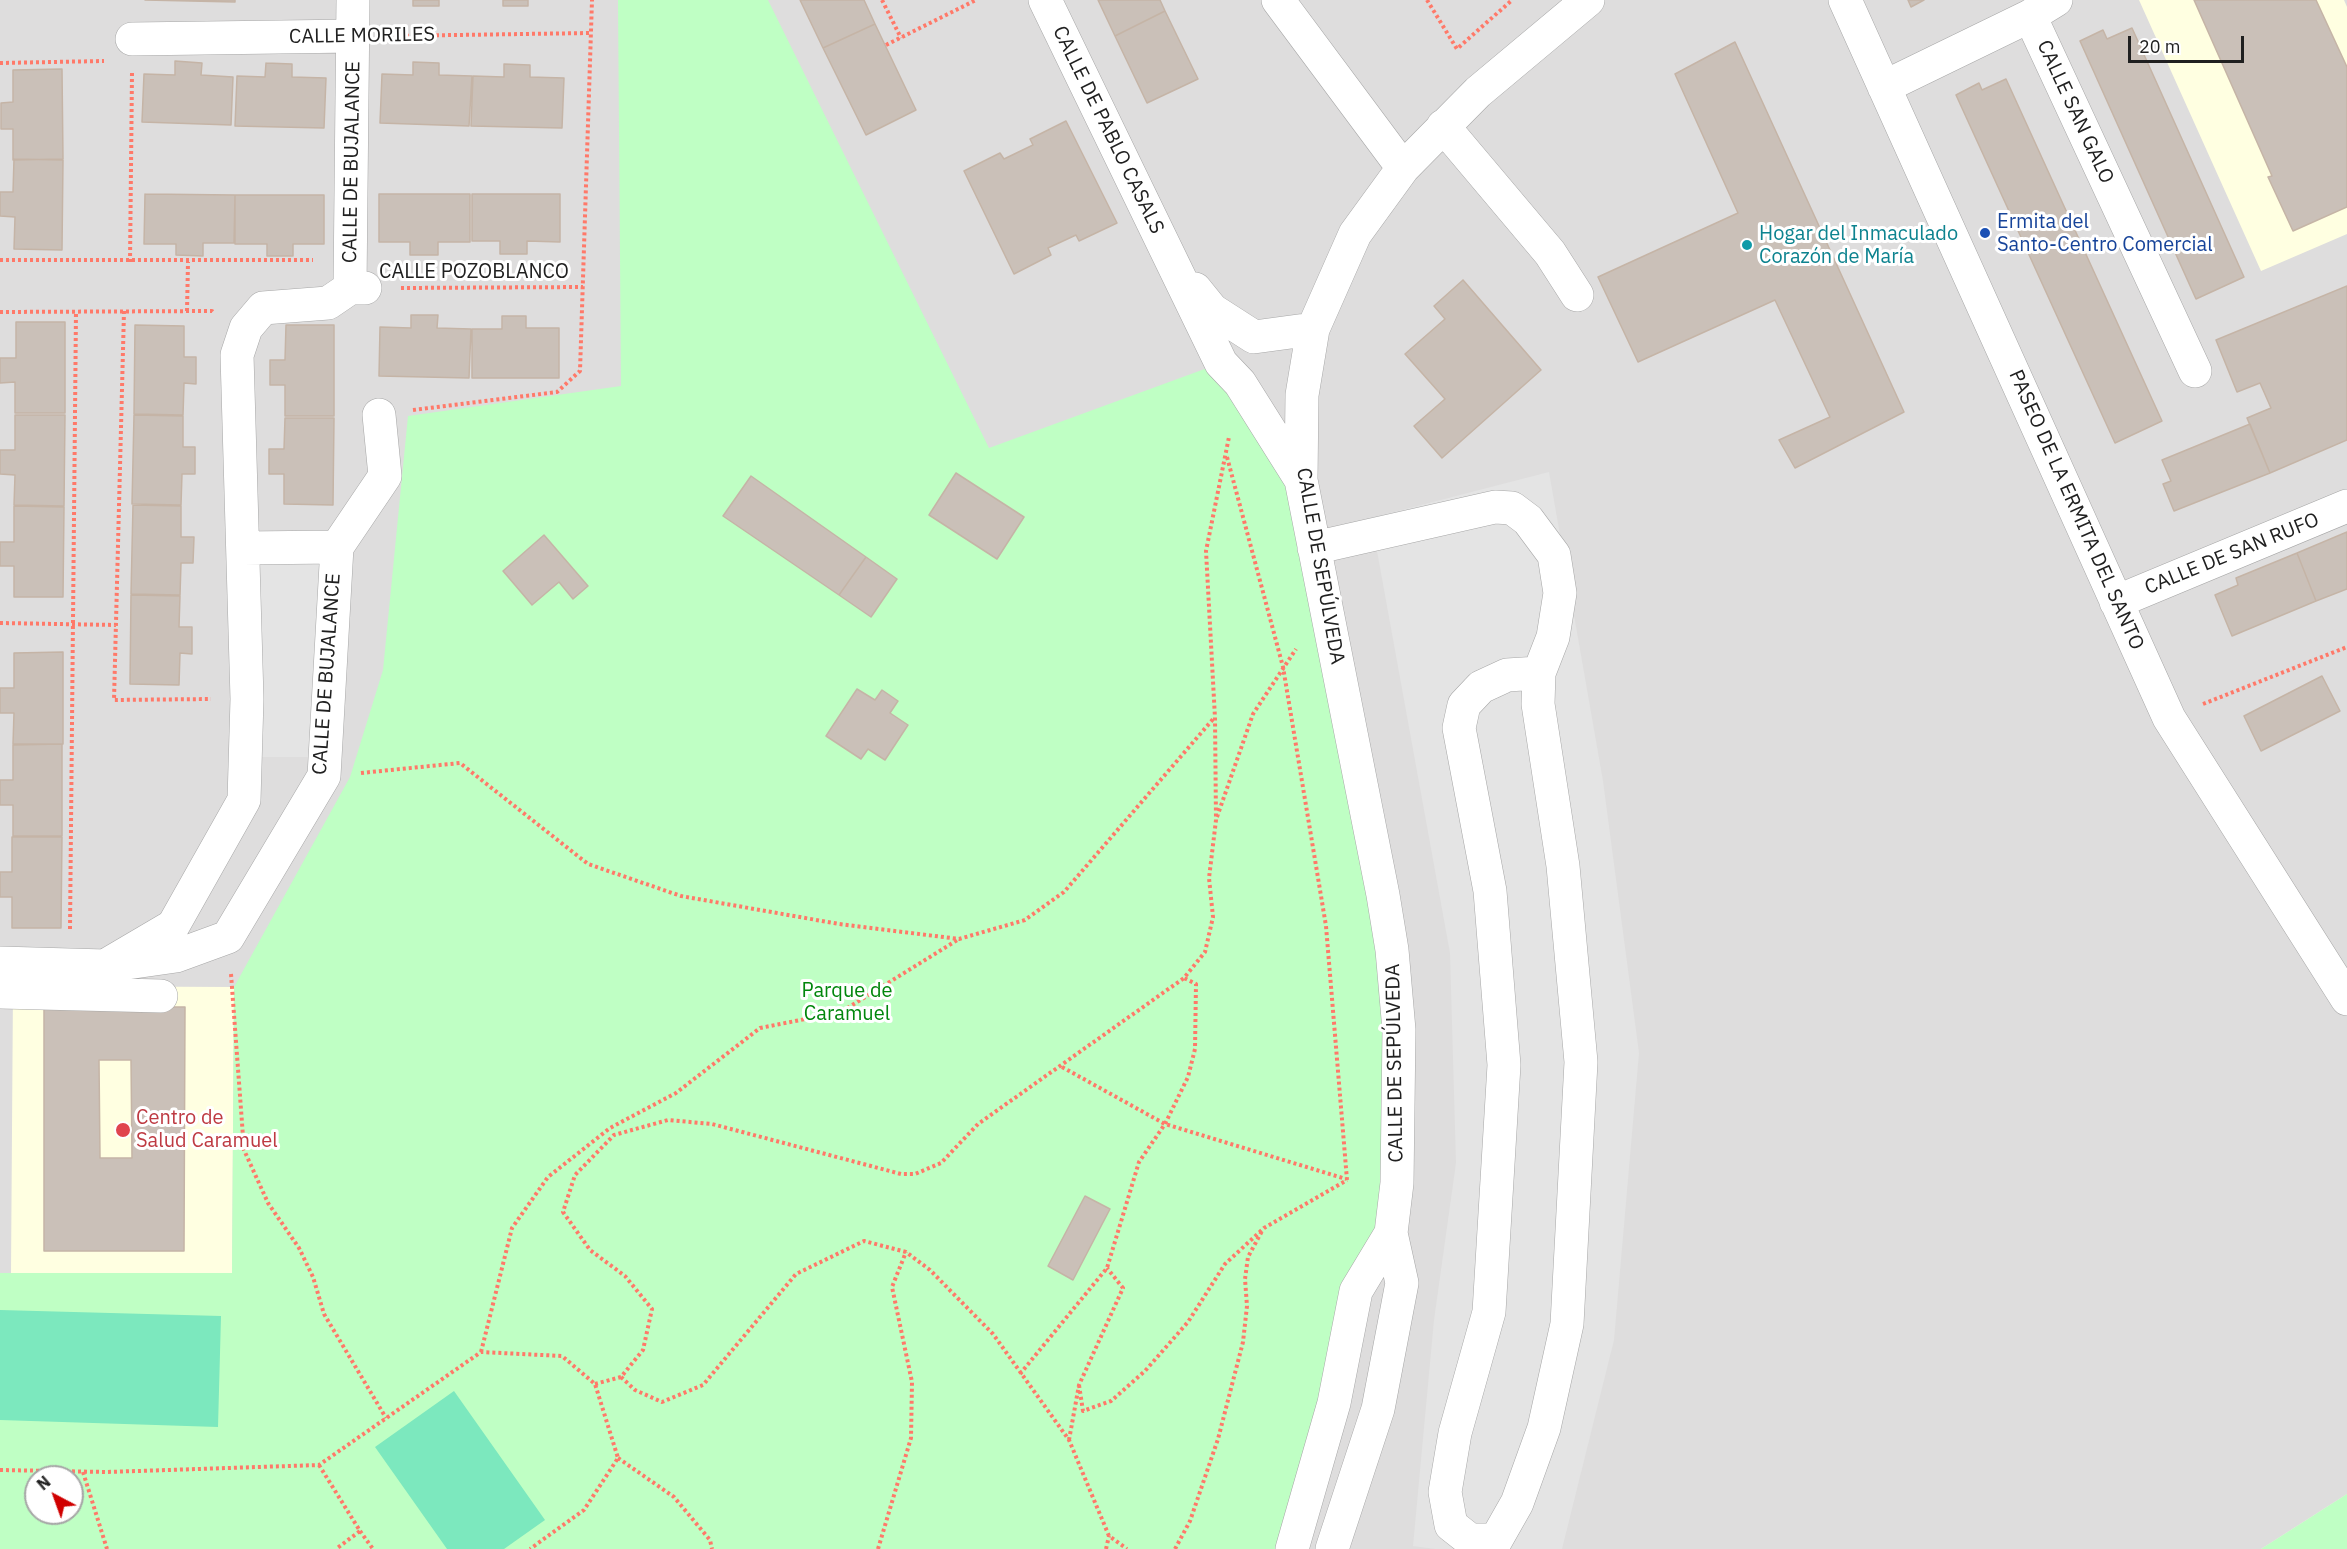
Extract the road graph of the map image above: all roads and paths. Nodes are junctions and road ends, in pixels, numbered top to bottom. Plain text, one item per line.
1 (353, 0) edge
2 (592, 0) edge
3 (882, 0) edge
4 (976, 0) edge
5 (1045, 0) edge
6 (1278, 0) edge
7 (1427, 0) edge
8 (1512, 0) edge
9 (1588, 0) edge
10 (1845, 0) edge
11 (2043, 8) edge
12 (591, 33) junction
13 (354, 36) junction
14 (901, 38) junction
15 (886, 45) dead end
16 (132, 50) junction
17 (0, 63) edge
18 (1884, 87) junction
19 (1443, 126) junction
20 (1403, 168) junction
21 (0, 260) edge
22 (1171, 260) junction
23 (130, 262) junction
24 (188, 262) junction
25 (355, 279) junction
26 (583, 287) junction
27 (1577, 296) dead end
28 (187, 310) junction
29 (124, 311) junction
30 (0, 312) edge
31 (76, 312) junction
32 (1312, 329) junction
33 (1254, 337) junction
34 (237, 355) junction
35 (2195, 371) dead end
36 (1240, 383) junction
37 (1302, 395) junction
38 (379, 415) joint
39 (1226, 454) junction
40 (1301, 480) junction
41 (2347, 506) edge
42 (337, 547) junction
43 (244, 548) junction
44 (1314, 548) junction
45 (2116, 602) junction
46 (1325, 606) junction
47 (0, 623) edge
48 (74, 624) junction
49 (116, 625) junction
50 (2347, 646) edge
51 (1283, 667) junction
52 (1539, 673) junction
53 (248, 699) junction
54 (1215, 718) junction
55 (2169, 718) junction
56 (324, 776) junction
57 (1216, 820) junction
58 (70, 932) dead end
59 (228, 938) junction
60 (959, 939) junction
61 (0, 963) edge
62 (105, 966) junction
63 (1184, 978) junction
64 (0, 992) edge
65 (161, 996) dead end
66 (2347, 999) edge
67 (1061, 1067) junction
68 (1165, 1124) junction
69 (1347, 1179) junction
70 (1264, 1228) junction
71 (1391, 1233) junction
72 (906, 1252) junction
73 (1107, 1268) junction
74 (481, 1352) junction
75 (1020, 1374) junction
76 (621, 1377) junction
77 (595, 1384) junction
78 (1079, 1385) junction
79 (386, 1419) junction
80 (1069, 1440) junction
81 (618, 1458) junction
82 (319, 1465) junction
83 (0, 1470) edge
84 (24, 1471) edge
85 (84, 1472) edge
86 (84, 1475) edge
87 (360, 1531) junction
88 (1110, 1536) junction
89 (1444, 1537) edge
90 (107, 1549) edge
91 (336, 1549) edge
92 (373, 1549) edge
93 (530, 1549) edge
94 (712, 1549) edge
95 (878, 1549) edge
96 (1106, 1549) edge
97 (1127, 1549) edge
98 (1175, 1549) edge
99 (1292, 1549) edge
100 (1332, 1549) edge

1 - 13 street, CALLE DE BUJALANCE
2 - 12 path
3 - 14 path
4 - 14 path
5 - 22 street, CALLE DE PABLO CASALS
6 - 20 street
7 - 8 path
9 - 19 street, CALLE DE SEPÚLVEDA
10 - 18 street, PASEO DE LA ERMITA DEL SANTO
11 - 18 street
11 - 35 street, CALLE SAN GALO
12 - 13 path, CALLE MORILES
12 - 26 path
13 - 16 street, CALLE MORILES
13 - 25 street, CALLE DE BUJALANCE
14 - 15 path
16 - 17 path
16 - 23 path
18 - 45 street, PASEO DE LA ERMITA DEL SANTO
19 - 20 street, CALLE DE SEPÚLVEDA
19 - 27 street
20 - 32 street, CALLE DE SEPÚLVEDA
21 - 23 path
22 - 33 street, CALLE DE PABLO CASALS
22 - 36 street, CALLE DE PABLO CASALS
23 - 24 path
24 - 25 path, CALLE POZOBLANCO
24 - 28 path
25 - 26 path, CALLE POZOBLANCO
25 - 34 street, CALLE DE BUJALANCE
26 - 38 path
28 - 29 path
28 - 34 path
29 - 31 path
29 - 49 path
30 - 31 path
31 - 48 path
32 - 33 street
32 - 37 street, CALLE DE SEPÚLVEDA
33 - 37 street, CALLE DE PABLO CASALS
34 - 43 street, CALLE DE BUJALANCE
36 - 37 street, CALLE DE PABLO CASALS
36 - 39 path
36 - 40 street, CALLE DE PABLO CASALS
37 - 40 street, CALLE DE SEPÚLVEDA
38 - 42 street, CALLE DE BUJALANCE
39 - 51 path
39 - 54 path
40 - 44 street, CALLE DE SEPÚLVEDA
41 - 45 street, CALLE DE SAN RUFO
42 - 43 street, CALLE DE BUJALANCE
42 - 56 street, CALLE DE BUJALANCE
43 - 53 street, CALLE DE BUJALANCE
44 - 46 street, CALLE DE SEPÚLVEDA
44 - 52 street
45 - 55 street, PASEO DE LA ERMITA DEL SANTO
46 - 51 path
46 - 71 street, CALLE DE SEPÚLVEDA
47 - 48 path
48 - 49 path
48 - 58 path
49 - 53 path
50 - 55 path
51 - 57 path
51 - 69 path
52 - 89 street
52 - 89 street
53 - 62 street, CALLE DE BUJALANCE
54 - 57 path
54 - 60 path
55 - 66 street, PASEO DE LA ERMITA DEL SANTO
56 - 59 street, CALLE DE BUJALANCE
56 - 60 path
57 - 63 path
59 - 62 street
59 - 79 path
60 - 74 path
61 - 62 street
63 - 67 path
63 - 68 path
64 - 65 street
67 - 68 path
67 - 76 path
68 - 69 path
68 - 73 path
69 - 70 path
70 - 78 path
70 - 98 path
71 - 99 street, CALLE DE SEPÚLVEDA
71 - 100 street, CALLE DE SEPÚLVEDA
72 - 75 path
72 - 76 path
72 - 95 path
73 - 75 path
73 - 78 path
74 - 77 path
74 - 79 path
75 - 80 path
76 - 77 path
77 - 81 path
78 - 80 path
79 - 82 path
80 - 88 path
81 - 93 path
81 - 94 path
82 - 85 path
82 - 87 path
83 - 84 path
86 - 90 path
87 - 91 path
87 - 92 path
88 - 96 path
88 - 97 path

